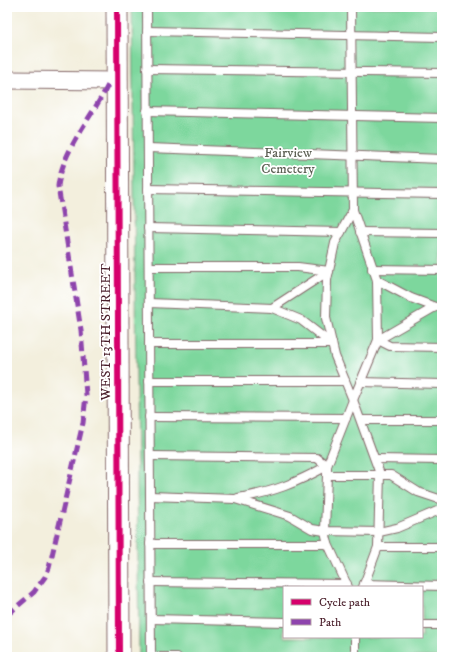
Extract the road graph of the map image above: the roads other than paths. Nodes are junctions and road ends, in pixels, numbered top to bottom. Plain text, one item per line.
1 (117, 7) edge
2 (147, 7) edge
3 (351, 7) edge
4 (147, 31) junction
5 (351, 35) junction
6 (442, 37) edge
7 (147, 69) junction
8 (352, 71) junction
9 (442, 73) edge
10 (7, 80) edge
11 (117, 81) junction
12 (148, 111) junction
13 (352, 117) junction
14 (442, 118) edge
15 (148, 148) junction
16 (352, 156) junction
17 (442, 158) edge
18 (148, 189) junction
19 (353, 193) junction
20 (442, 194) edge
21 (353, 210) junction
22 (148, 228) junction
23 (341, 232) junction
24 (360, 232) junction
25 (442, 233) edge
26 (149, 267) junction
27 (372, 269) junction
28 (442, 270) edge
29 (329, 271) junction
30 (378, 280) junction
31 (149, 303) junction
32 (439, 307) edge
33 (272, 308) junction
34 (378, 340) junction
35 (149, 344) junction
36 (332, 344) junction
37 (442, 348) edge
38 (149, 381) junction
39 (345, 381) junction
40 (360, 382) junction
41 (442, 384) edge
42 (354, 400) junction
43 (149, 417) junction
44 (346, 418) junction
45 (361, 420) junction
46 (442, 420) edge
47 (150, 456) junction
48 (376, 460) junction
49 (442, 460) edge
50 (327, 466) junction
51 (380, 474) junction
52 (327, 475) junction
53 (150, 496) junction
54 (235, 499) junction
55 (442, 500) edge
56 (442, 509) edge
57 (326, 531) junction
58 (379, 532) junction
59 (150, 544) junction
60 (328, 544) junction
61 (378, 547) junction
62 (442, 547) edge
63 (150, 582) junction
64 (363, 585) edge
65 (348, 586) edge
66 (442, 586) edge
67 (151, 619) junction
68 (283, 622) edge
69 (423, 625) edge
70 (442, 625) edge
71 (355, 638) edge
72 (119, 657) edge
73 (151, 657) edge
74 (177, 657) edge
75 (355, 657) edge

1 - 11 street, WEST 13TH STREET
2 - 4 lane
3 - 5 lane
4 - 5 lane
4 - 7 lane
5 - 6 lane
5 - 8 lane
7 - 8 lane
7 - 12 lane
8 - 9 lane
8 - 13 lane
10 - 11 street
11 - 72 street, WEST 13TH STREET
12 - 13 lane
12 - 15 lane
13 - 14 lane
13 - 16 lane
15 - 16 lane
15 - 18 lane
16 - 17 lane
16 - 19 lane
18 - 19 lane
18 - 22 lane
19 - 20 lane
19 - 21 lane
21 - 23 lane
21 - 24 lane
22 - 23 lane
22 - 26 lane
23 - 29 lane
24 - 25 lane
24 - 27 lane
26 - 29 lane
26 - 31 lane
27 - 28 lane
27 - 30 lane
29 - 33 lane
29 - 36 lane
30 - 32 lane
30 - 34 lane
31 - 33 lane
31 - 35 lane
32 - 34 lane
33 - 36 lane
34 - 37 lane
34 - 40 lane
35 - 36 lane
35 - 38 lane
36 - 39 lane
38 - 39 lane
38 - 43 lane
39 - 42 lane
40 - 41 lane
40 - 42 lane
42 - 44 lane
42 - 45 lane
43 - 44 lane
43 - 47 lane
44 - 50 lane
45 - 46 lane
45 - 48 lane
47 - 50 lane
47 - 53 lane
48 - 49 lane
48 - 51 lane
50 - 52 lane
50 - 54 lane
51 - 52 lane
51 - 55 lane
51 - 58 lane
52 - 57 lane
53 - 54 lane
53 - 59 lane
54 - 57 lane
56 - 58 lane
57 - 58 lane
57 - 60 lane
58 - 61 lane
59 - 60 lane
59 - 63 lane
60 - 65 lane
61 - 62 lane
61 - 64 lane
63 - 65 lane
63 - 67 lane
64 - 66 lane
67 - 68 lane
67 - 73 lane
69 - 70 lane
71 - 75 lane
73 - 74 lane

